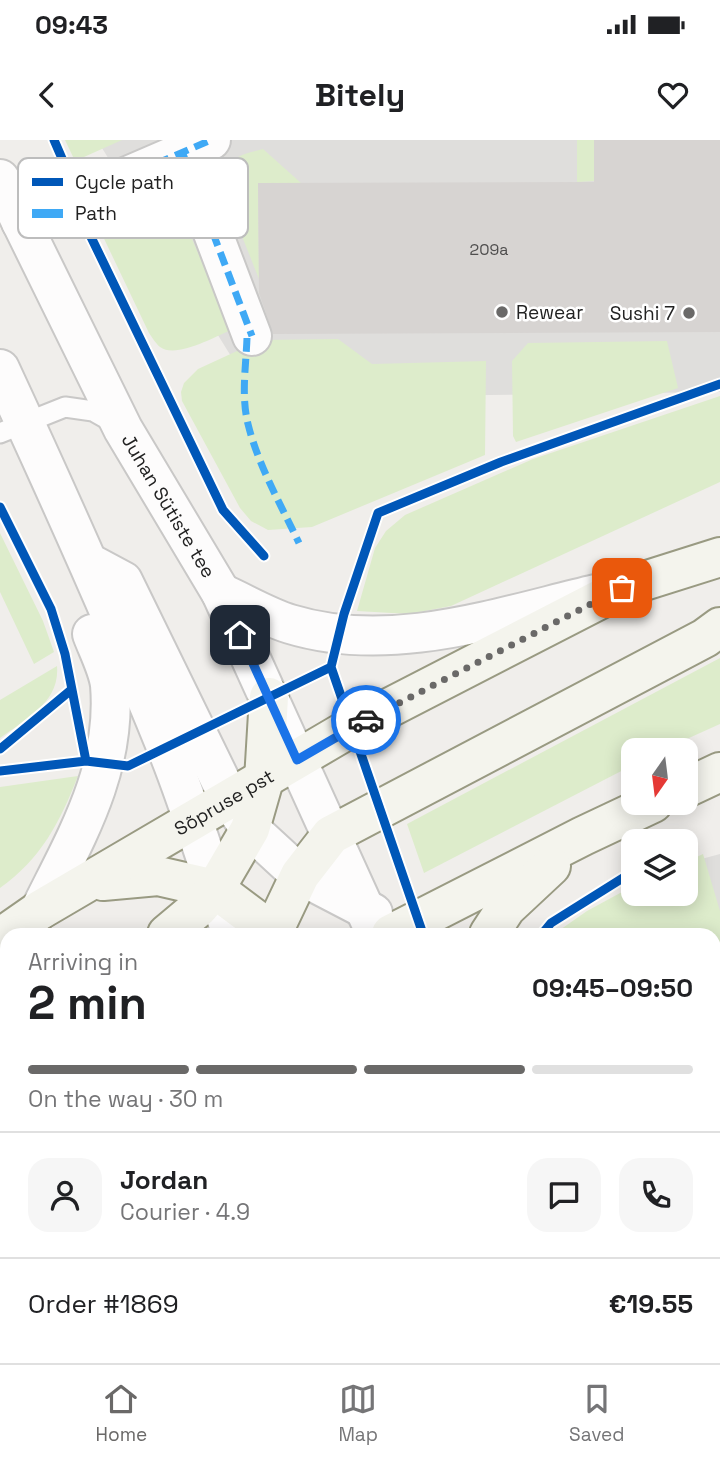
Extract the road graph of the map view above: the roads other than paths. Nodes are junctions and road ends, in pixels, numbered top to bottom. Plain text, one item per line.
1 (197, 147) edge
2 (171, 158) edge
3 (0, 179) edge
4 (18, 216) edge
5 (29, 238) edge
6 (223, 238) edge
7 (252, 336) dead end
8 (0, 369) edge
9 (12, 427) edge
10 (123, 429) junction
11 (720, 557) edge
12 (87, 562) junction
13 (622, 588) junction
14 (221, 593) junction
15 (720, 627) edge
16 (269, 697) junction
17 (297, 760) junction
18 (720, 772) edge
19 (264, 780) junction
20 (698, 782) edge
21 (240, 814) junction
22 (625, 816) edge
23 (195, 821) junction
24 (331, 835) junction
25 (583, 836) junction
26 (300, 875) junction
27 (91, 882) junction
28 (215, 889) junction
29 (40, 910) junction
30 (386, 926) edge
31 (14, 928) edge
32 (174, 928) edge
33 (230, 928) edge
34 (266, 928) edge
35 (275, 928) edge
36 (493, 928) edge

1 - 2 street
3 - 4 street, Juhan Sütiste tee
5 - 10 street, Juhan Sütiste tee
6 - 7 street
8 - 9 street
9 - 10 lane
9 - 12 street
10 - 14 street, Juhan Sütiste tee
11 - 13 main road, Sõpruse pst
12 - 21 street
12 - 23 street
12 - 29 street
13 - 14 street
13 - 17 main road, Sõpruse pst
14 - 16 street, Juhan Sütiste tee
15 - 24 main road
16 - 17 street, Juhan Sütiste tee
16 - 19 main road
17 - 19 main road, Sõpruse pst
17 - 24 street, Juhan Sütiste tee
18 - 20 main road
19 - 21 main road, Sõpruse pst
21 - 23 main road, Sõpruse pst
21 - 26 street
21 - 28 main road
22 - 25 main road
23 - 27 main road, Sõpruse pst
23 - 28 street
24 - 26 main road
24 - 30 street, Juhan Sütiste tee
25 - 30 main road
25 - 36 main road
26 - 30 street
26 - 35 main road
27 - 28 main road
27 - 29 main road, Sõpruse pst
28 - 32 main road
28 - 33 street
28 - 34 main road
29 - 31 main road, Sõpruse pst

